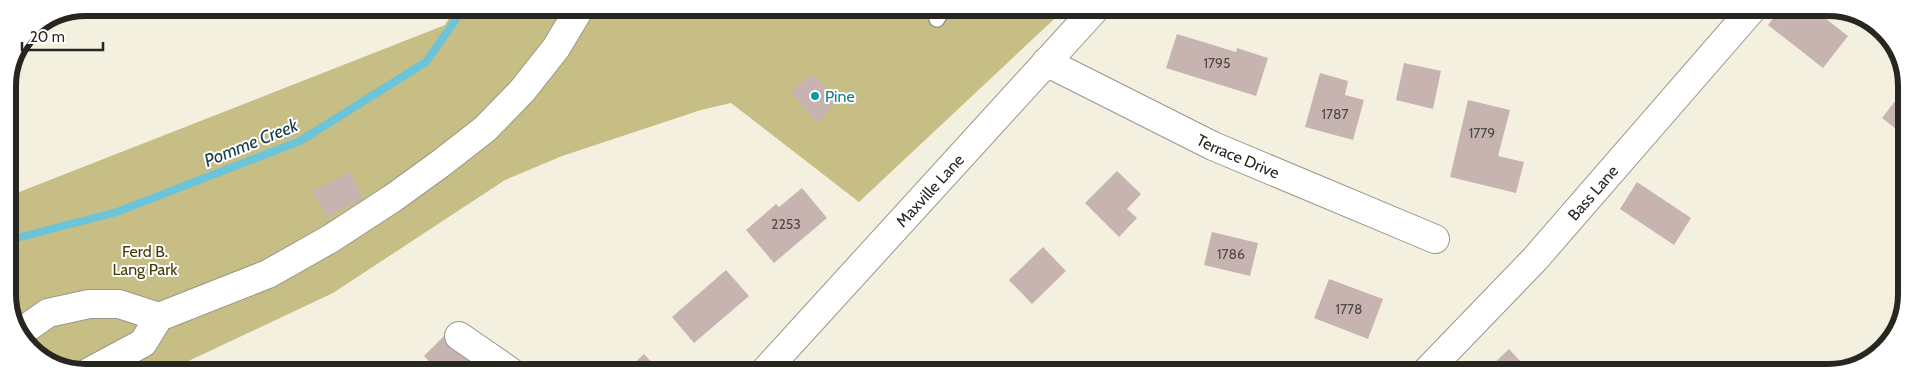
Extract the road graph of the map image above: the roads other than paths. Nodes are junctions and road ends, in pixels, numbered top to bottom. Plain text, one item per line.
1 (575, 16) edge
2 (1089, 16) edge
3 (1746, 16) edge
4 (1046, 62) junction
5 (1435, 239) dead end
6 (159, 317) junction
7 (26, 329) edge
8 (459, 336) dead end
9 (104, 364) edge
10 (499, 364) edge
11 (771, 364) edge
12 (1434, 364) edge

1 - 6 street
2 - 4 street, Maxville Lane
3 - 12 street, Bass Lane
4 - 5 street, Terrace Drive
4 - 11 street, Maxville Lane
6 - 7 street
6 - 9 street
8 - 10 street

